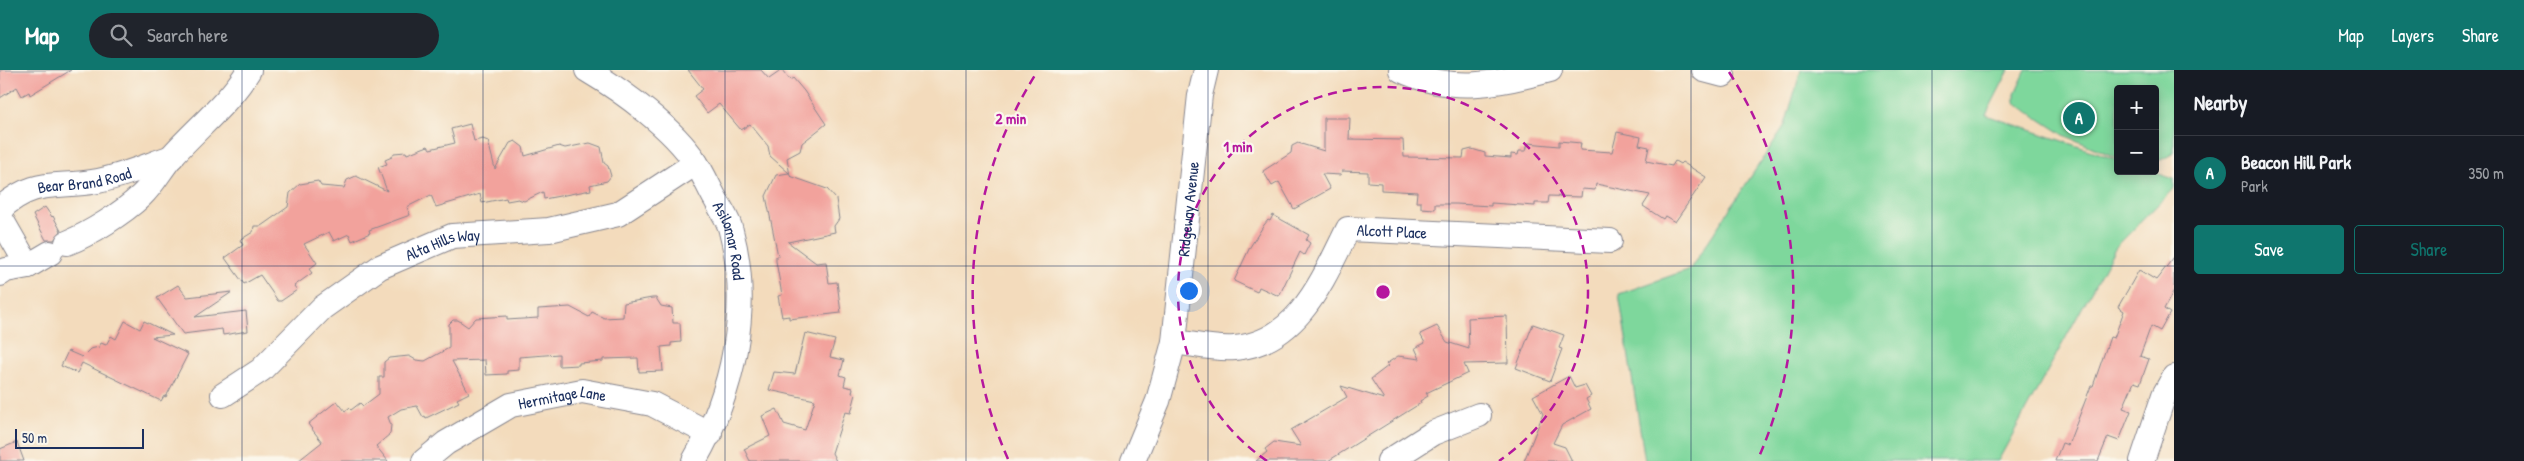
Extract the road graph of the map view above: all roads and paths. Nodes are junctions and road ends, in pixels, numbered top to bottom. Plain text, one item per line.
1 (249, 70) edge
2 (587, 70) edge
3 (1206, 70) edge
4 (1401, 70) edge
5 (1550, 70) edge
6 (172, 156) junction
7 (696, 163) junction
8 (0, 209) edge
9 (0, 217) edge
10 (1610, 241) dead end
11 (28, 266) junction
12 (0, 274) edge
13 (1174, 342) junction
14 (2171, 391) edge
15 (223, 395) dead end
16 (1479, 415) dead end
17 (710, 434) junction
18 (424, 461) edge
19 (694, 461) edge
20 (1134, 461) edge
21 (1389, 461) edge
22 (2142, 461) edge

1 - 6 street, Bear Brand Road
2 - 7 street, Asilomar Road
3 - 13 street, Ridgeway Avenue
4 - 5 street
6 - 8 street, Bear Brand Road
6 - 11 street, Bear Brand Road
7 - 15 street, Alta Hills Way
7 - 17 street, Asilomar Road
9 - 11 street
10 - 13 street, Alcott Place
11 - 12 street, Bear Brand Road
13 - 20 street, Ridgeway Avenue
14 - 22 street
16 - 21 street
17 - 18 street, Hermitage Lane
17 - 19 street, Asilomar Road

